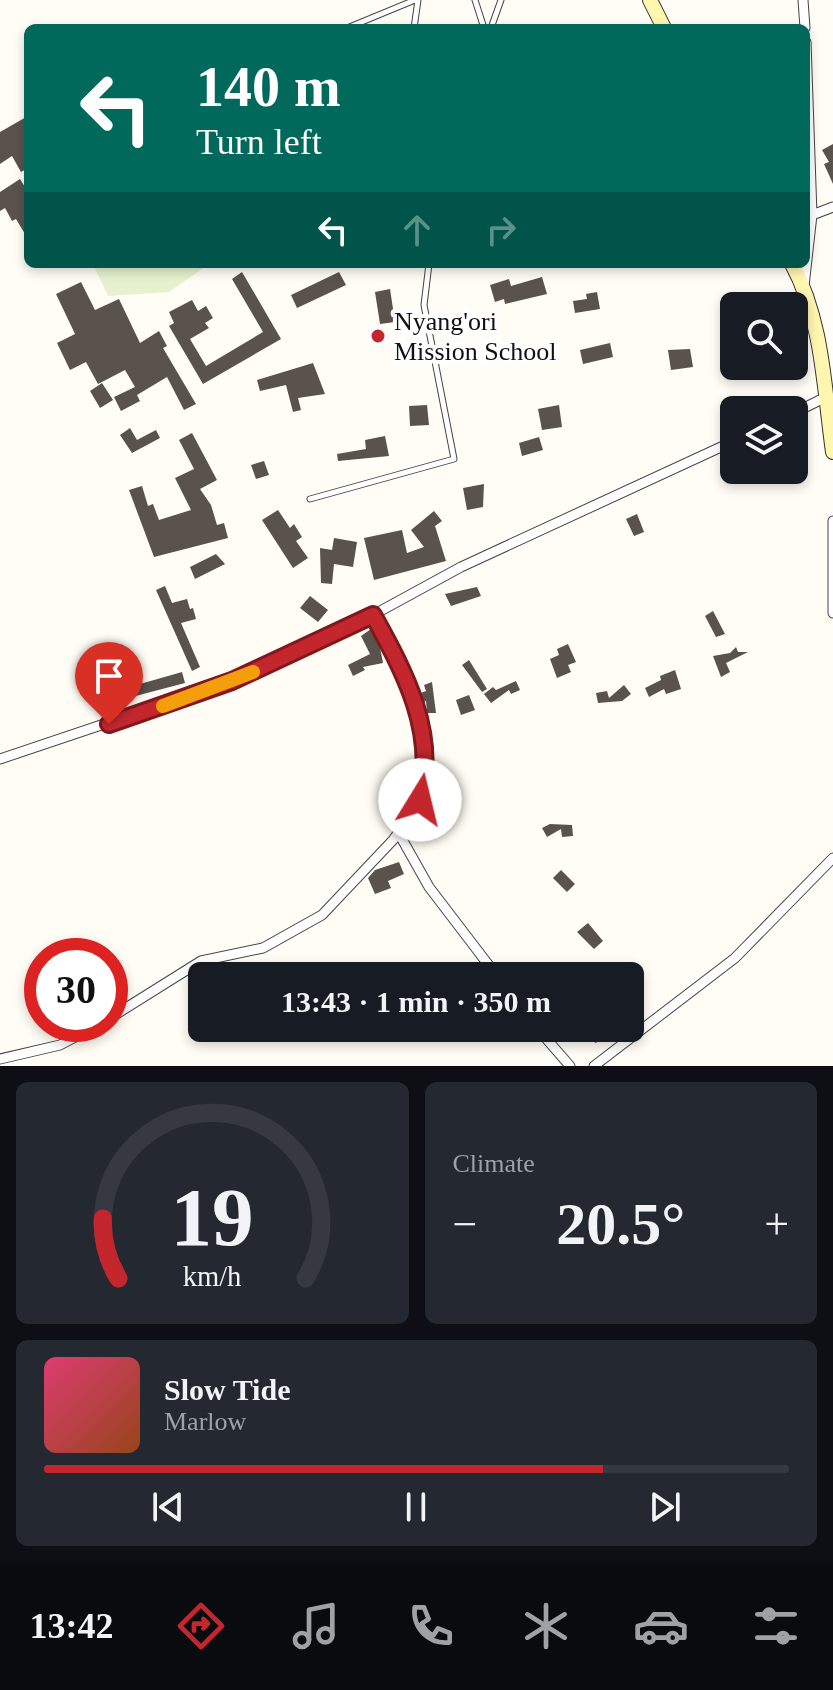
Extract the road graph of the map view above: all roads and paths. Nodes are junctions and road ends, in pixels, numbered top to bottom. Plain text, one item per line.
1 (416, 0) edge
2 (475, 0) edge
3 (501, 0) edge
4 (650, 0) edge
5 (803, 0) edge
6 (357, 24) edge
7 (414, 24) edge
8 (483, 24) edge
9 (492, 24) edge
10 (662, 24) edge
11 (805, 24) edge
12 (810, 157) edge
13 (833, 207) edge
14 (812, 215) junction
15 (810, 233) edge
16 (429, 268) edge
17 (794, 268) edge
18 (806, 268) edge
19 (804, 286) junction
20 (826, 397) junction
21 (808, 406) edge
22 (720, 447) edge
23 (833, 452) edge
24 (310, 499) dead end
25 (833, 521) edge
26 (833, 613) edge
27 (373, 615) junction
28 (0, 759) edge
29 (398, 832) junction
30 (833, 858) edge
31 (486, 962) edge
32 (128, 1007) edge
33 (66, 1042) edge
34 (549, 1042) edge
35 (0, 1059) edge
36 (570, 1066) edge
37 (594, 1066) edge

1 - 6 lane
1 - 7 lane
2 - 8 lane
3 - 9 lane
4 - 10 main road
5 - 11 street
12 - 14 street
13 - 14 street
14 - 15 street
16 - 24 lane
17 - 19 main road
18 - 19 street
19 - 20 main road
20 - 21 street
20 - 23 main road
22 - 27 street
25 - 26 street
27 - 28 street
27 - 29 street
29 - 31 street
29 - 32 street
30 - 37 street
33 - 35 street
34 - 36 street

